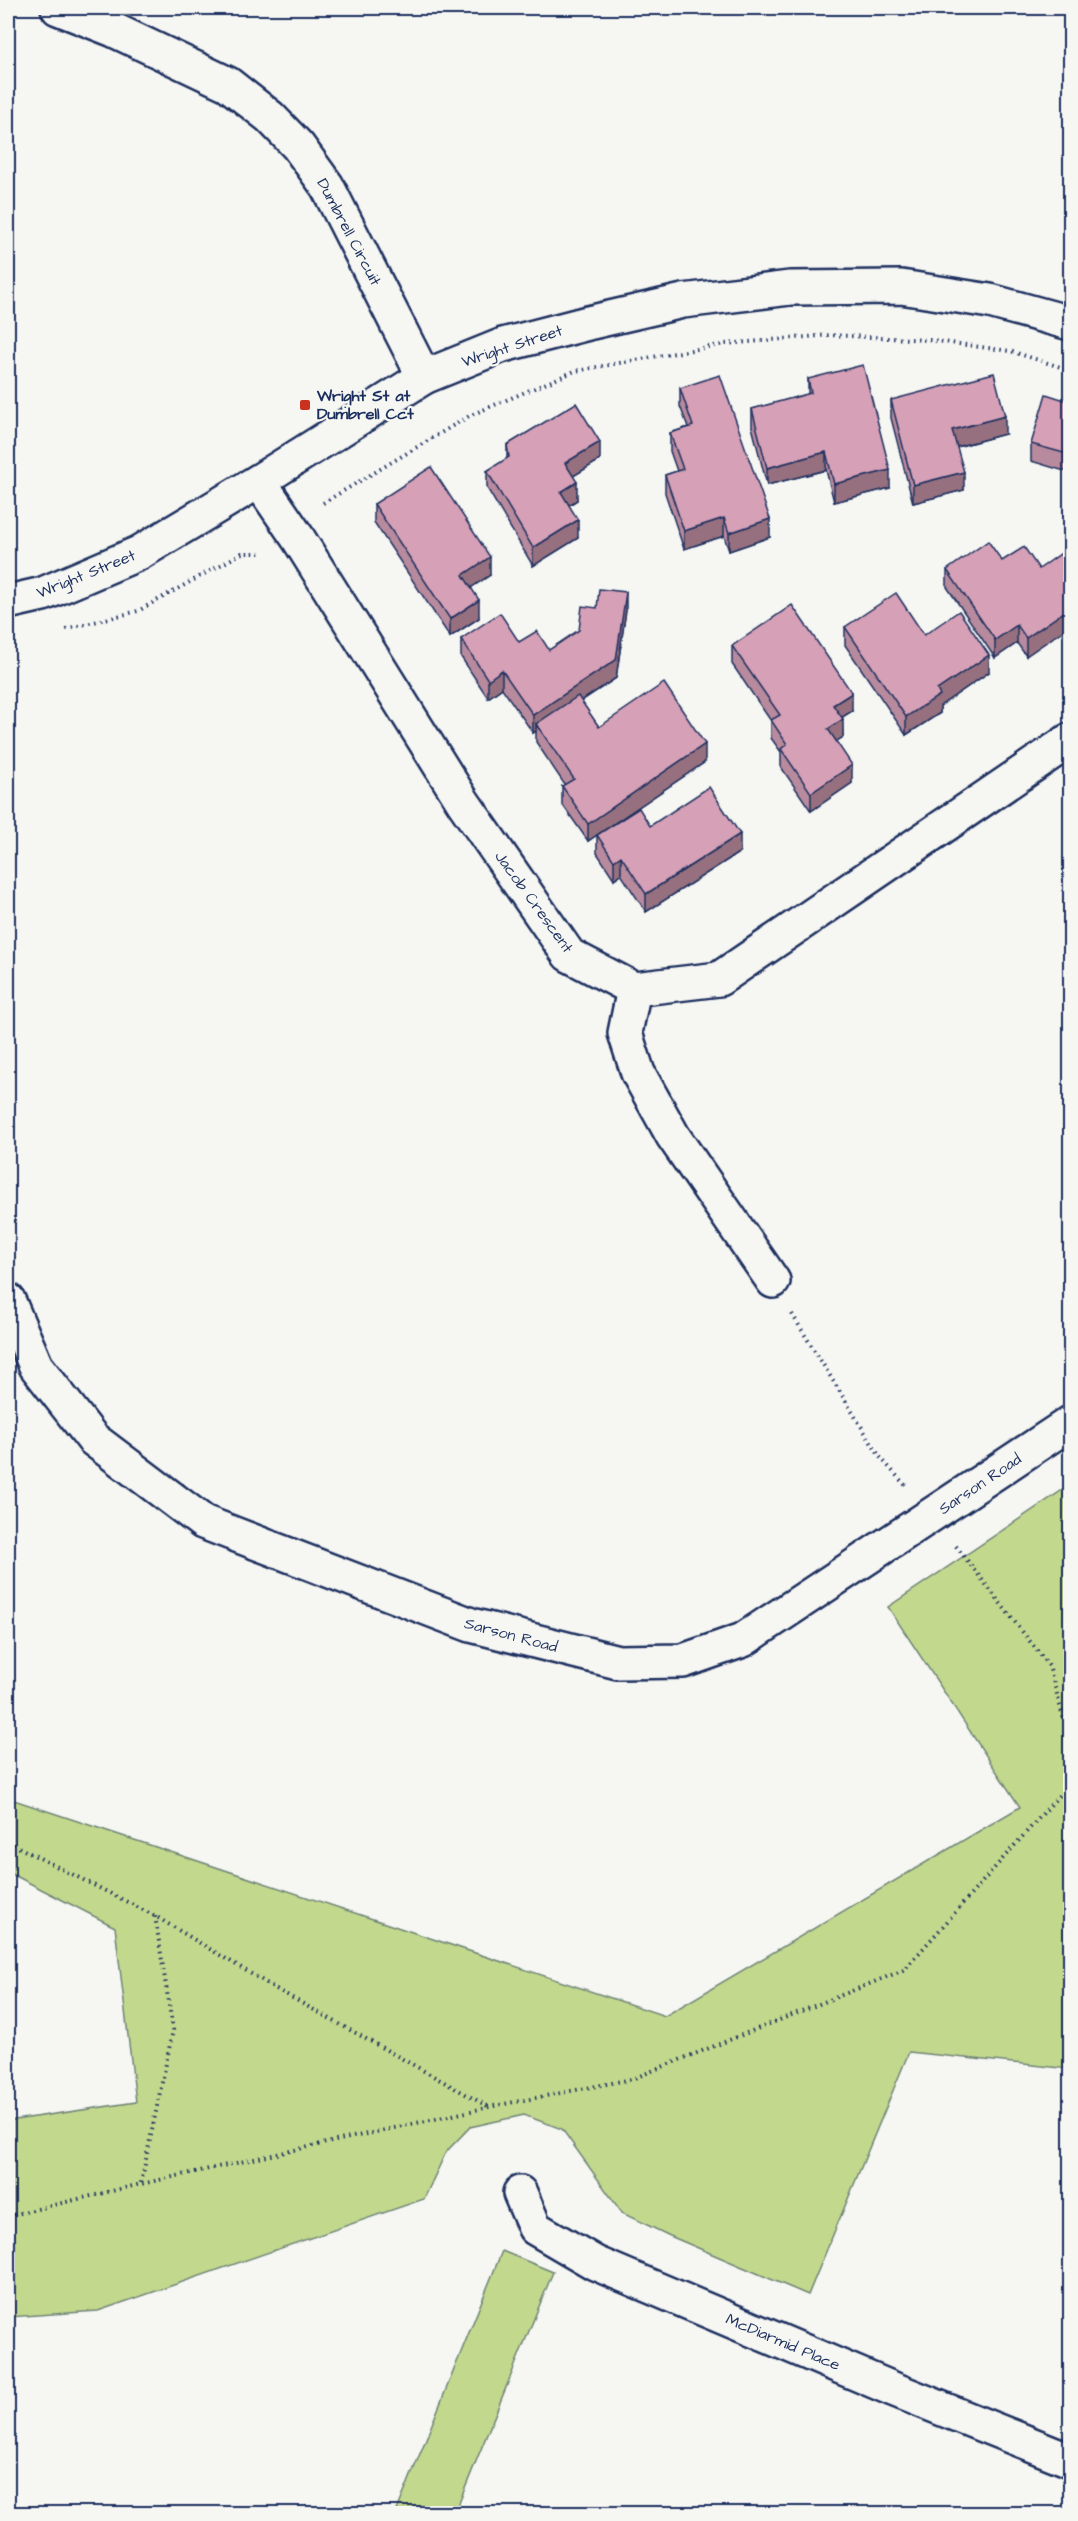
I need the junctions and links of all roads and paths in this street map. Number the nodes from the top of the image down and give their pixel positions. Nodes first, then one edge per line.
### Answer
1 (58, 8) edge
2 (1071, 323) edge
3 (1071, 370) edge
4 (424, 377) junction
5 (260, 481) junction
6 (298, 538) junction
7 (8, 602) edge
8 (62, 630) dead end
9 (1071, 740) edge
10 (634, 989) junction
11 (773, 1281) joint
12 (8, 1300) edge
13 (1071, 1423) edge
14 (932, 1516) junction
15 (1071, 1728) edge
16 (1071, 1783) edge
17 (8, 1842) edge
18 (155, 1916) junction
19 (489, 2107) junction
20 (141, 2184) junction
21 (520, 2193) dead end
22 (8, 2216) edge
23 (1071, 2460) edge

1 - 4 street, Dumbrell Circuit
2 - 4 street, Wright Street
3 - 6 path
4 - 5 street, Wright Street
5 - 6 street, Jacob Crescent
5 - 7 street, Wright Street
6 - 8 path
6 - 10 street, Jacob Crescent
9 - 10 street
10 - 11 street
11 - 14 path
12 - 14 street, Sarson Road
13 - 14 street, Sarson Road
14 - 15 path
16 - 19 path
17 - 18 path
18 - 19 path
18 - 20 path
19 - 20 path
20 - 22 path
21 - 23 street, McDiarmid Place

